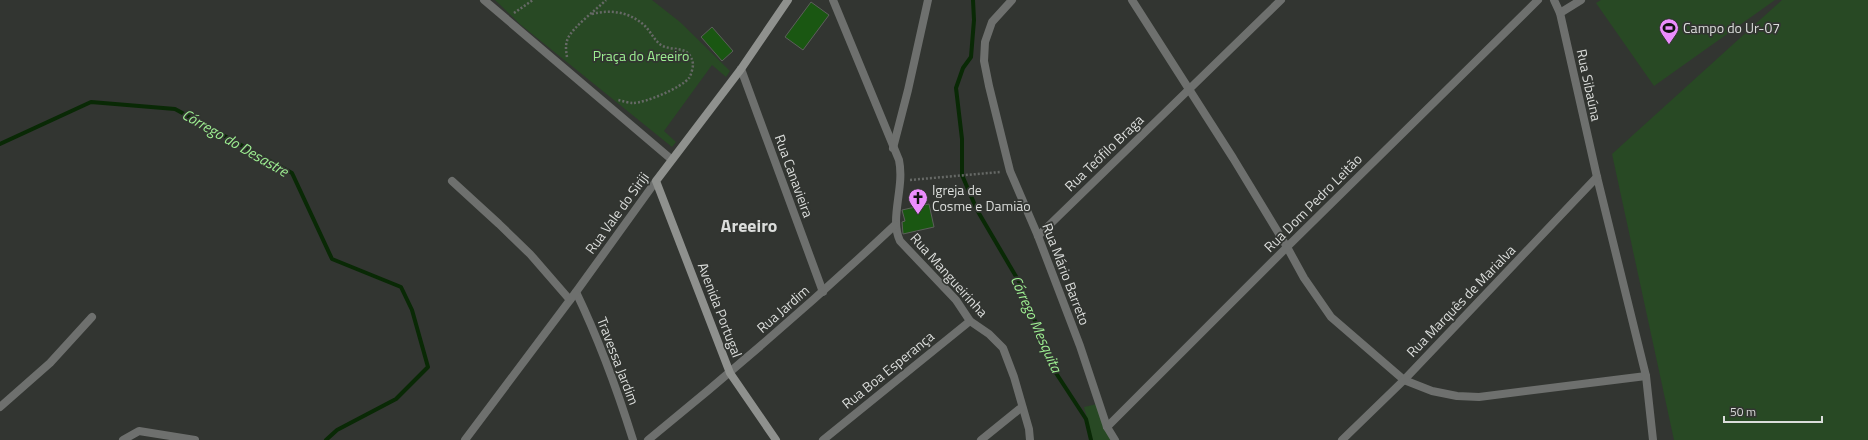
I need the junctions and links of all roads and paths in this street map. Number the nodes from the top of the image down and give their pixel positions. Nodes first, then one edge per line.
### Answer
1 (484, 0) edge
2 (532, 0) edge
3 (606, 0) edge
4 (788, 0) edge
5 (833, 0) edge
6 (928, 0) edge
7 (1012, 0) edge
8 (1132, 0) edge
9 (1281, 0) edge
10 (1538, 0) edge
11 (1554, 0) edge
12 (1581, 0) edge
13 (1560, 13) junction
14 (592, 14) junction
15 (510, 15) dead end
16 (568, 62) dead end
17 (740, 69) junction
18 (1189, 90) junction
19 (614, 99) dead end
20 (893, 148) junction
21 (671, 160) junction
22 (1010, 171) junction
23 (1597, 177) junction
24 (452, 181) dead end
25 (656, 181) junction
26 (901, 181) junction
27 (895, 225) junction
28 (1038, 236) junction
29 (1287, 247) junction
30 (576, 292) junction
31 (823, 292) junction
32 (570, 300) junction
33 (92, 317) dead end
34 (970, 321) junction
35 (730, 373) junction
36 (1646, 376) junction
37 (1404, 380) junction
38 (0, 407) edge
39 (1022, 407) junction
40 (1107, 427) junction
41 (123, 440) edge
42 (195, 440) edge
43 (465, 440) edge
44 (633, 440) edge
45 (648, 440) edge
46 (776, 440) edge
47 (823, 440) edge
48 (980, 440) edge
49 (1030, 440) edge
50 (1115, 440) edge
51 (1342, 440) edge
52 (1653, 440) edge

1 - 21 street
2 - 15 path
3 - 14 path
4 - 17 street, Rua Vale do Siriji
5 - 20 street, Rua Mangueirinha
6 - 20 street
7 - 22 street, Rua Mário Barreto
8 - 18 street
9 - 18 street, Rua Teófilo Braga
10 - 29 street, Rua Dom Pedro Leitão
11 - 13 street, Rua Sibaúna
12 - 13 street
13 - 23 street, Rua Sibaúna
14 - 16 path
14 - 19 path
17 - 21 street, Rua Vale do Siriji
17 - 31 street, Rua Canavieira
18 - 28 street, Rua Teófilo Braga
18 - 29 street
20 - 26 street, Rua Mangueirinha
21 - 25 street, Rua Vale do Siriji
22 - 26 path
22 - 28 street, Rua Mário Barreto
23 - 36 street, Rua Sibaúna
23 - 37 street, Rua Marquês de Marialva
24 - 32 street
25 - 30 street, Rua Vale do Siriji
25 - 35 street, Avenida Portugal
26 - 27 street, Rua Mangueirinha
27 - 31 street, Rua Jardim
27 - 34 street, Rua Mangueirinha
28 - 40 street, Rua Mário Barreto
29 - 37 street
29 - 40 street, Rua Dom Pedro Leitão
30 - 32 street, Rua Vale do Siriji
30 - 44 street, Travessa Jardim
31 - 35 street, Rua Jardim
32 - 43 street, Rua Vale do Siriji
33 - 38 street
34 - 39 street, Rua Mangueirinha
34 - 47 street, Rua Boa Esperança
35 - 45 street, Rua Jardim
35 - 46 street, Avenida Portugal
36 - 37 street
36 - 52 street, Rua Sibaúna
37 - 51 street, Rua Marquês de Marialva
39 - 48 street
39 - 49 street, Rua Mangueirinha
40 - 50 street, Rua Mário Barreto
41 - 42 street

